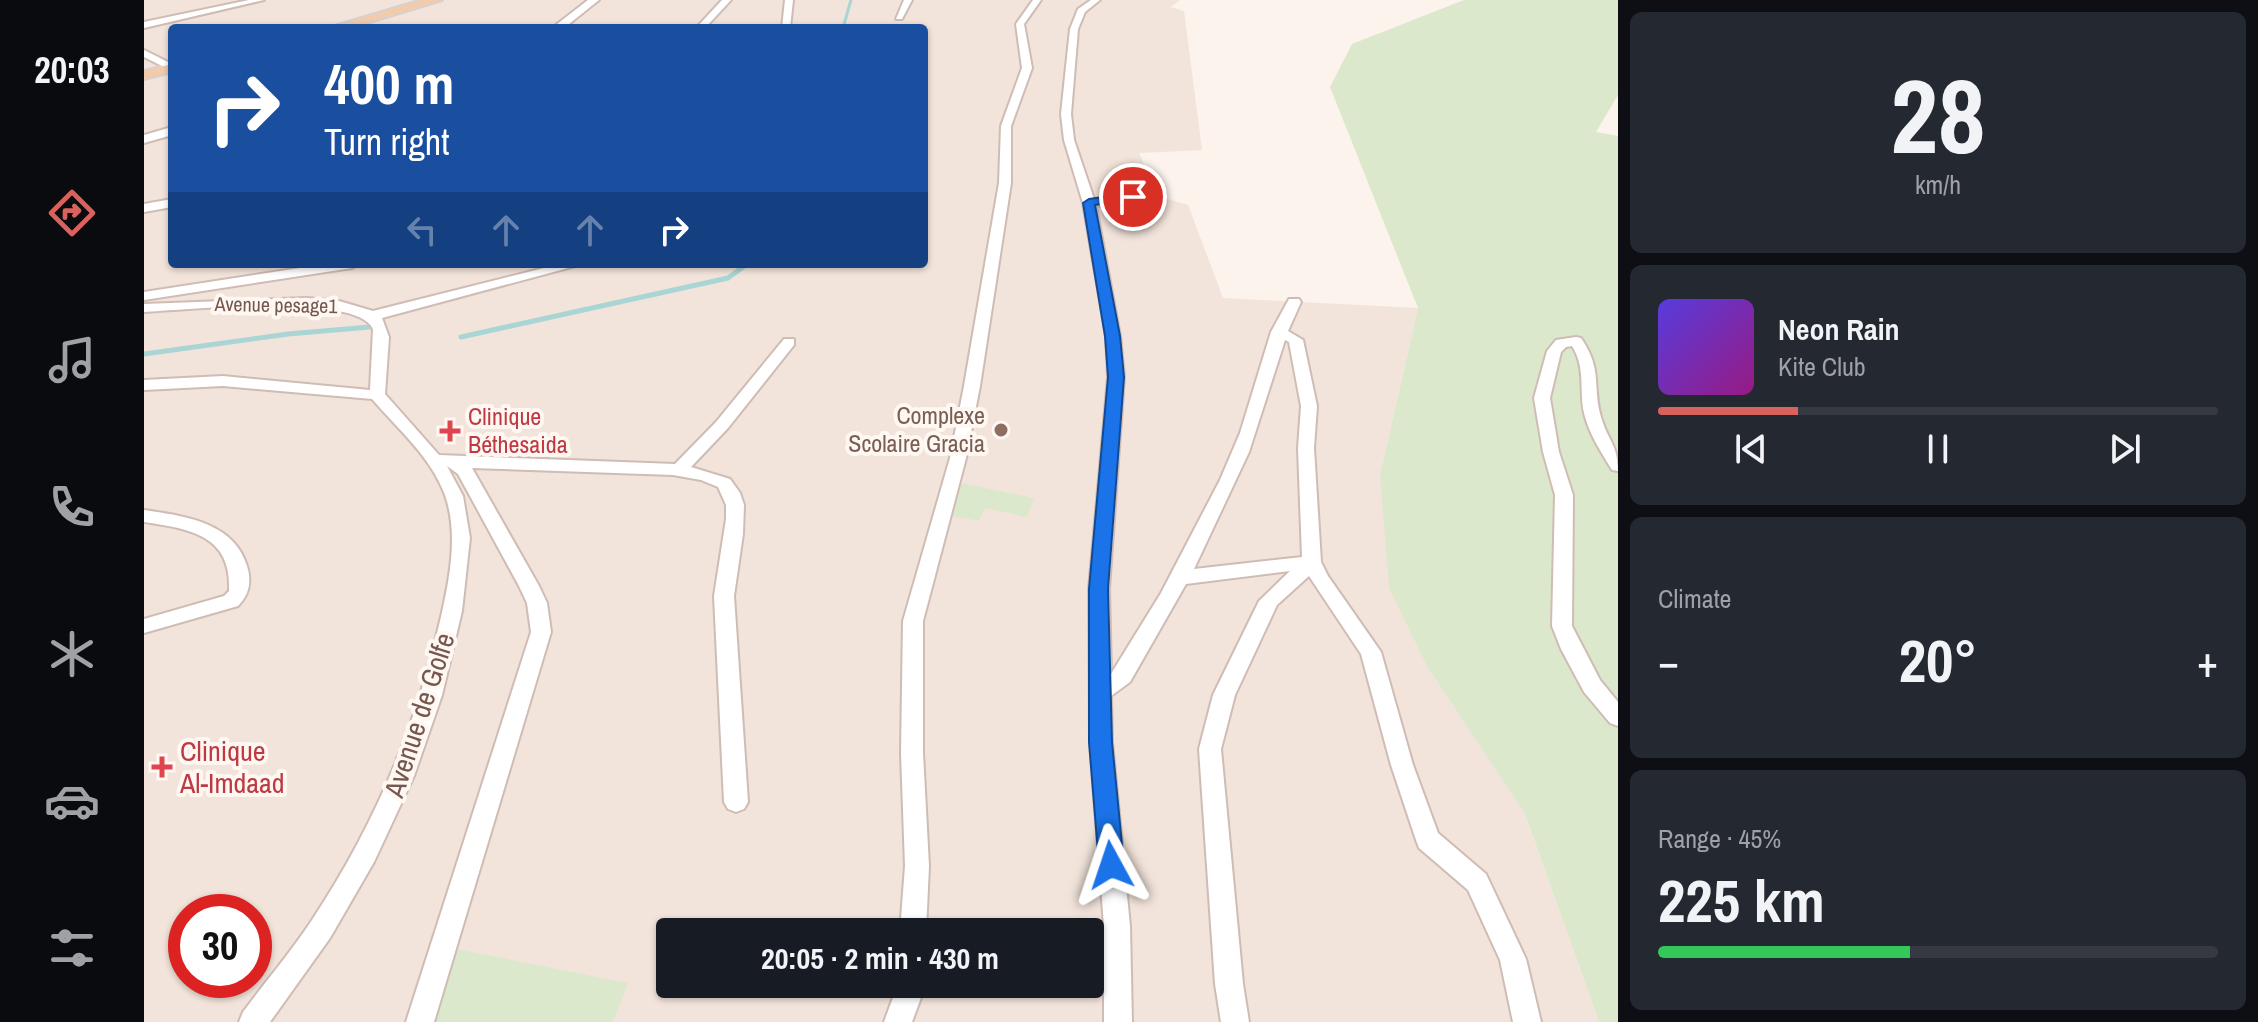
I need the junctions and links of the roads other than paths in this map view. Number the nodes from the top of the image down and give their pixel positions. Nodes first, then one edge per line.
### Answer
1 (260, 0) edge
2 (436, 0) edge
3 (594, 0) edge
4 (727, 0) edge
5 (789, 0) edge
6 (908, 0) edge
7 (1037, 0) edge
8 (1096, 0) edge
9 (899, 17) dead end
10 (568, 20) junction
11 (349, 24) edge
12 (556, 24) edge
13 (562, 24) edge
14 (704, 24) edge
15 (786, 24) edge
16 (144, 25) edge
17 (144, 53) edge
18 (168, 66) edge
19 (168, 69) edge
20 (144, 75) edge
21 (168, 132) edge
22 (144, 139) edge
23 (1153, 190) dead end
24 (1089, 203) junction
25 (168, 204) edge
26 (144, 208) edge
27 (326, 268) edge
28 (560, 268) edge
29 (144, 296) edge
30 (1294, 302) dead end
31 (144, 308) edge
32 (372, 316) junction
33 (1278, 332) junction
34 (789, 342) dead end
35 (144, 385) edge
36 (377, 395) junction
37 (435, 460) junction
38 (457, 464) junction
39 (1618, 466) edge
40 (678, 471) junction
41 (144, 516) edge
42 (1312, 562) junction
43 (1178, 578) junction
44 (144, 626) edge
45 (1100, 693) junction
46 (1618, 717) edge
47 (736, 802) dead end
48 (914, 918) edge
49 (907, 998) edge
50 (253, 1022) edge
51 (420, 1022) edge
52 (898, 1022) edge
53 (1118, 1022) edge
54 (1235, 1022) edge
55 (1527, 1022) edge

1 - 16 street
2 - 11 main road
3 - 10 street
4 - 14 street
5 - 15 street
6 - 9 street
7 - 48 street
8 - 24 street
10 - 12 street
10 - 13 street
17 - 18 street
19 - 20 main road
21 - 22 street
23 - 24 street
24 - 45 street
25 - 26 street
27 - 29 street
28 - 32 street
30 - 33 street
31 - 32 street, Avenue pesage1
32 - 36 street, Avenue pesage1
33 - 42 street
33 - 43 street
34 - 40 street
35 - 36 street
36 - 37 street, Avenue de Golfe
37 - 38 street
37 - 50 street, Avenue de Golfe
38 - 40 street
38 - 51 street
39 - 46 street
40 - 47 street
41 - 44 street
42 - 43 street
42 - 54 street
42 - 55 street
43 - 45 street
45 - 53 street
49 - 52 street

